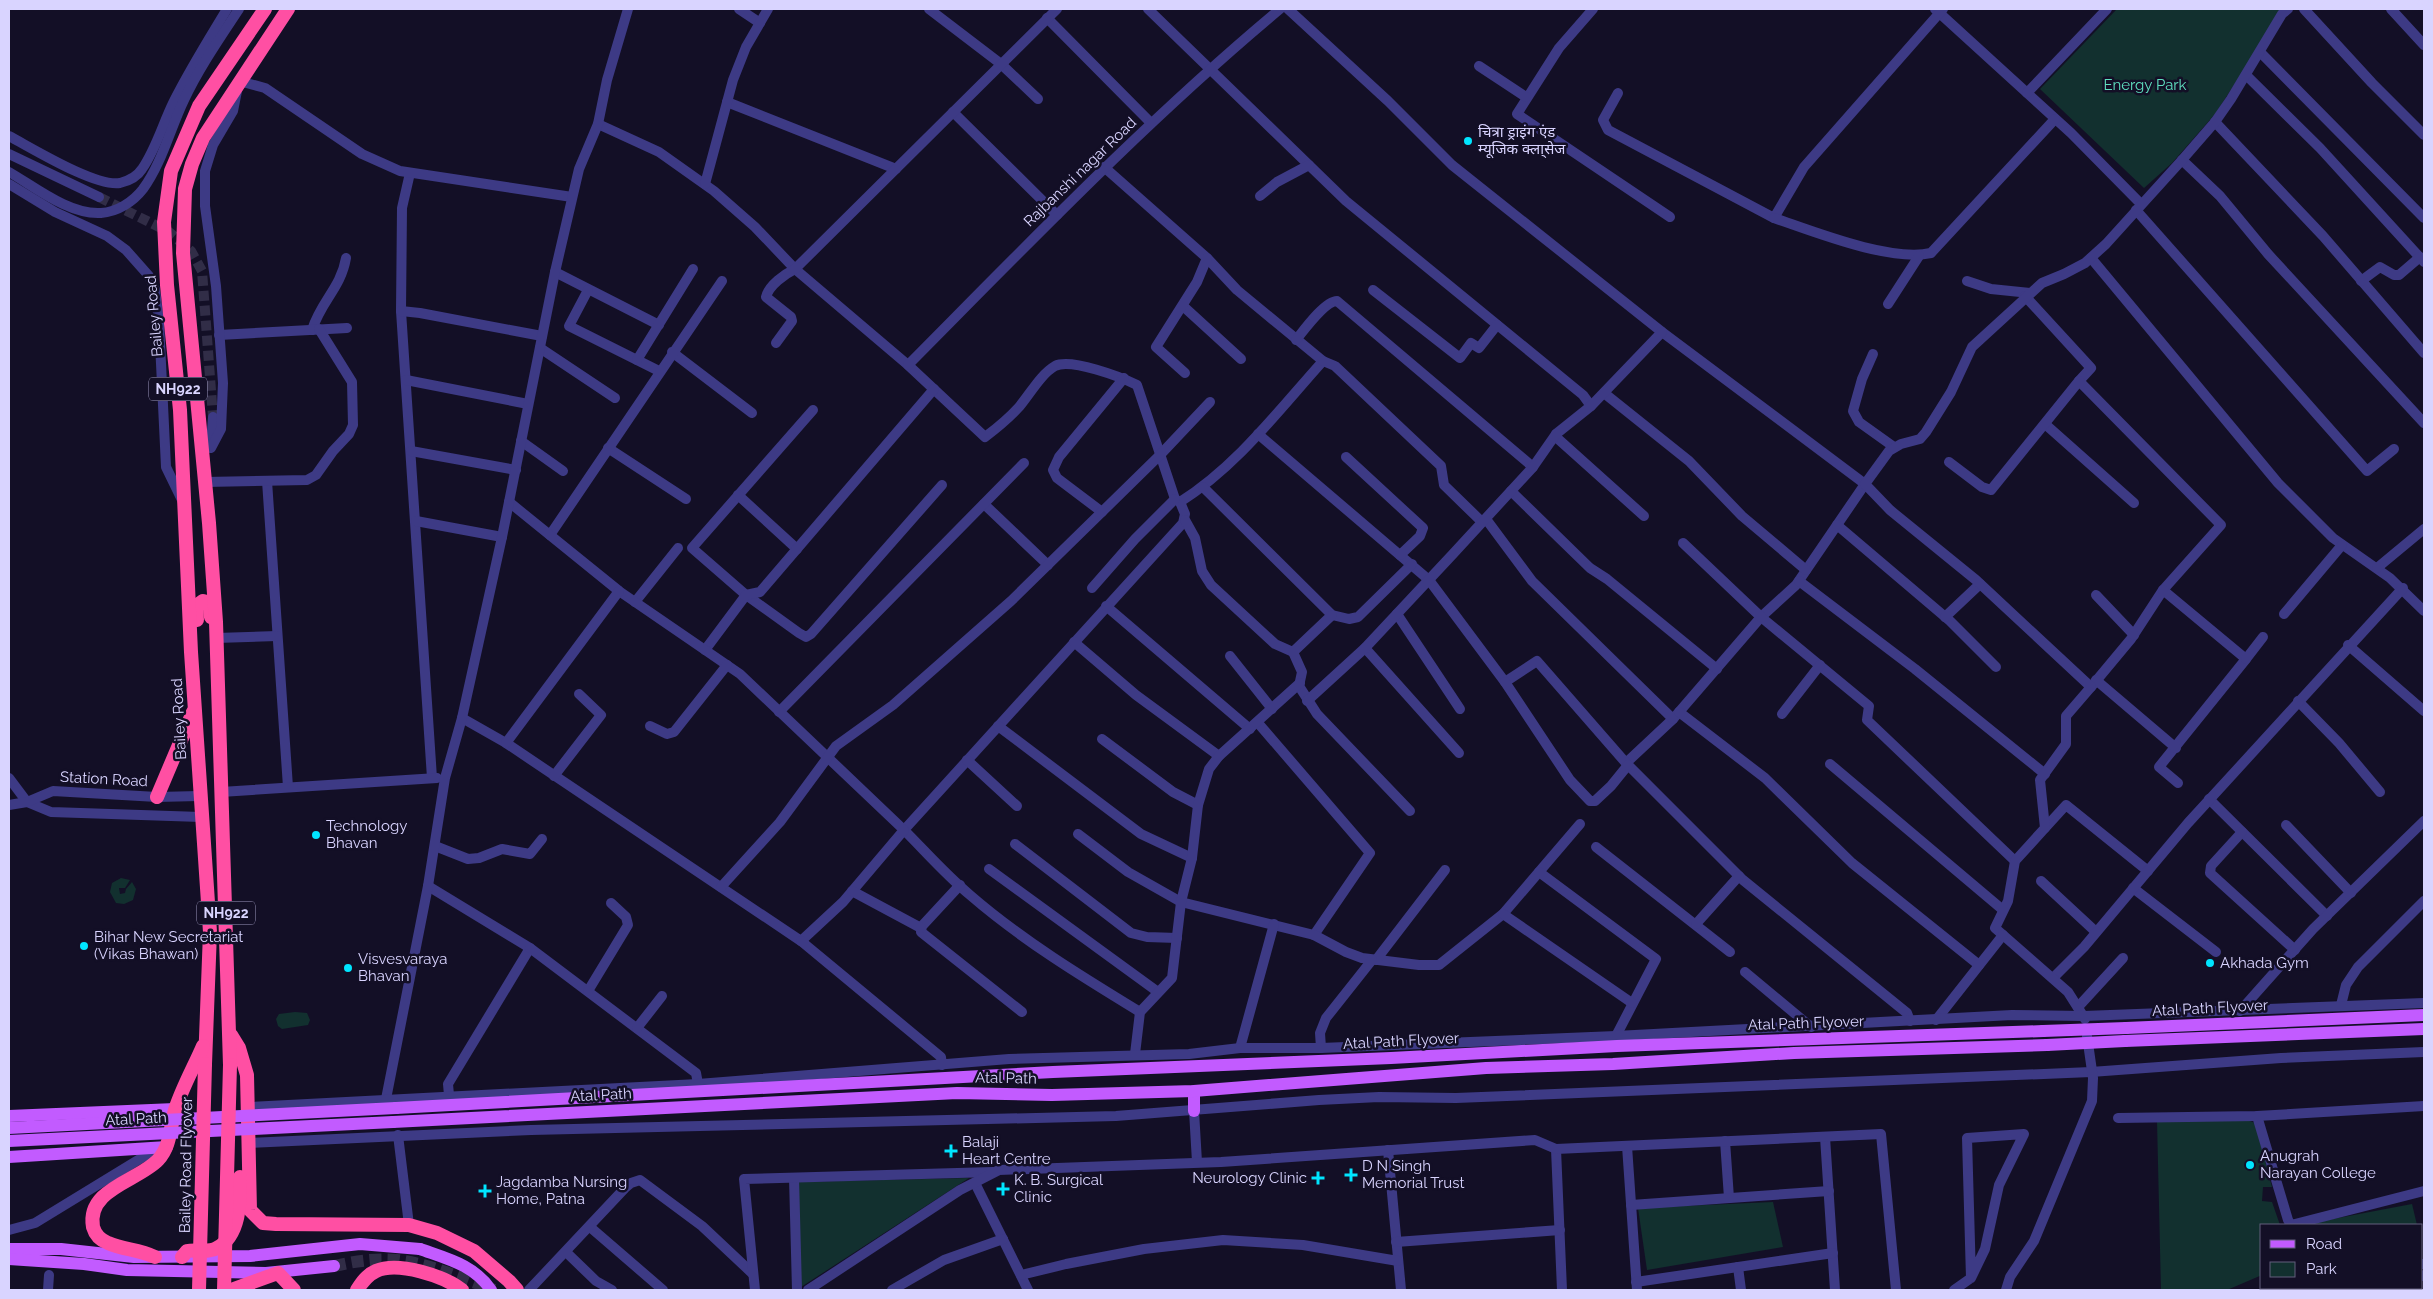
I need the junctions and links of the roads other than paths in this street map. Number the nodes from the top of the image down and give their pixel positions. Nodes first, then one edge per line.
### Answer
1 (228, 9) edge
2 (238, 9) edge
3 (265, 9) edge
4 (288, 9) edge
5 (628, 9) edge
6 (739, 9) edge
7 (768, 9) edge
8 (930, 9) edge
9 (1057, 9) edge
10 (1148, 9) edge
11 (1280, 9) edge
12 (1288, 9) edge
13 (1593, 9) edge
14 (2107, 9) edge
15 (2288, 9) edge
16 (2304, 9) edge
17 (2391, 9) edge
18 (1939, 10) edge
19 (1047, 18) junction
20 (760, 22) junction
21 (2424, 44) edge
22 (2260, 52) junction
23 (1001, 64) junction
24 (1479, 66) dead end
25 (1209, 68) junction
26 (2246, 75) junction
27 (239, 80) junction
28 (1618, 93) dead end
29 (2027, 93) junction
30 (1526, 96) junction
31 (1038, 99) dead end
32 (727, 102) junction
33 (953, 112) junction
34 (2055, 119) junction
35 (2215, 122) junction
36 (1151, 123) junction
37 (598, 124) junction
38 (2424, 135) edge
39 (9, 136) edge
40 (9, 154) edge
41 (2182, 160) junction
42 (1309, 165) junction
43 (1104, 168) junction
44 (896, 169) junction
45 (9, 172) edge
46 (410, 173) junction
47 (9, 184) edge
48 (705, 184) junction
49 (1260, 196) dead end
50 (99, 197) tunnel mouth
51 (572, 197) junction
52 (2138, 207) junction
53 (1057, 215) junction
54 (1670, 217) dead end
55 (1774, 218) junction
56 (2424, 218) edge
57 (1919, 256) junction
58 (346, 258) dead end
59 (1208, 258) junction
60 (2090, 258) junction
61 (2422, 260) edge
62 (694, 269) dead end
63 (795, 269) junction
64 (556, 272) junction
65 (722, 281) dead end
66 (1967, 281) dead end
67 (2362, 281) junction
68 (588, 290) junction
69 (1373, 290) dead end
70 (2028, 295) junction
71 (1888, 304) dead end
72 (1183, 306) junction
73 (401, 311) junction
74 (658, 325) junction
75 (1497, 325) junction
76 (347, 328) dead end
77 (316, 330) junction
78 (1662, 332) junction
79 (219, 335) junction
80 (542, 336) junction
81 (1296, 340) junction
82 (776, 343) dead end
83 (540, 348) junction
84 (672, 352) junction
85 (2424, 353) edge
86 (1873, 354) dead end
87 (1241, 359) dead end
88 (637, 360) junction
89 (1323, 361) junction
90 (908, 365) junction
91 (659, 372) junction
92 (1184, 373) dead end
93 (1124, 378) junction
94 (406, 380) junction
95 (2079, 381) junction
96 (934, 389) junction
97 (1604, 392) junction
98 (615, 398) dead end
99 (1588, 401) junction
100 (1210, 402) dead end
101 (528, 404) junction
102 (813, 410) dead end
103 (752, 413) dead end
104 (213, 417) tunnel mouth
105 (2424, 423) edge
106 (2045, 424) junction
107 (1258, 434) junction
108 (1556, 434) junction
109 (521, 441) junction
110 (1894, 447) junction
111 (608, 448) junction
112 (2394, 449) dead end
113 (411, 450) junction
114 (207, 453) junction
115 (1160, 455) junction
116 (1346, 457) dead end
117 (1949, 462) dead end
118 (1024, 463) dead end
119 (1529, 464) junction
120 (516, 470) junction
121 (563, 471) dead end
122 (266, 481) junction
123 (205, 482) junction
124 (1865, 484) junction
125 (942, 485) dead end
126 (1203, 487) junction
127 (1511, 491) junction
128 (738, 495) junction
129 (686, 499) dead end
130 (1178, 500) junction
131 (509, 502) junction
132 (183, 503) junction
133 (2134, 503) dead end
134 (984, 504) junction
135 (1102, 512) junction
136 (1644, 516) dead end
137 (1480, 518) junction
138 (1185, 520) junction
139 (416, 522) junction
140 (1836, 525) junction
141 (2424, 529) edge
142 (550, 536) junction
143 (502, 537) junction
144 (1683, 544) dead end
145 (2342, 545) junction
146 (678, 548) dead end
147 (797, 549) junction
148 (1400, 555) junction
149 (1048, 565) junction
150 (1414, 566) junction
151 (2377, 568) junction
152 (1806, 570) junction
153 (1427, 578) junction
154 (1799, 581) junction
155 (1980, 584) junction
156 (1092, 588) dead end
157 (2403, 588) junction
158 (2163, 590) junction
159 (619, 591) junction
160 (746, 595) junction
161 (2096, 596) dead end
162 (635, 602) junction
163 (1106, 606) junction
164 (2424, 611) edge
165 (1332, 614) junction
166 (1397, 614) junction
167 (2284, 614) dead end
168 (1761, 617) junction
169 (1945, 617) junction
170 (216, 622) junction
171 (2134, 635) junction
172 (277, 636) junction
173 (2263, 637) dead end
174 (216, 638) junction
175 (1074, 642) junction
176 (2348, 645) junction
177 (1365, 648) junction
178 (705, 650) junction
179 (191, 652) junction
180 (1293, 652) junction
181 (1230, 656) dead end
182 (2246, 659) junction
183 (726, 664) junction
184 (1820, 665) junction
185 (1996, 667) dead end
186 (1717, 669) junction
187 (1505, 682) junction
188 (2094, 684) junction
189 (1302, 691) junction
190 (579, 694) dead end
191 (2298, 701) junction
192 (194, 708) junction
193 (1460, 709) dead end
194 (1272, 710) junction
195 (2424, 711) edge
196 (779, 712) junction
197 (1782, 714) dead end
198 (1676, 715) junction
199 (462, 718) junction
200 (650, 726) dead end
201 (998, 726) junction
202 (1259, 728) junction
203 (1102, 739) dead end
204 (506, 743) junction
205 (2176, 748) junction
206 (1459, 753) dead end
207 (1219, 756) junction
208 (828, 758) junction
209 (967, 760) junction
210 (1830, 764) dead end
211 (1629, 766) junction
212 (2045, 774) junction
213 (554, 776) junction
214 (9, 778) edge
215 (432, 778) junction
216 (445, 778) junction
217 (2178, 783) dead end
218 (288, 787) junction
219 (222, 792) junction
220 (2380, 792) dead end
221 (199, 796) junction
222 (157, 797) junction
223 (2209, 799) junction
224 (27, 802) junction
225 (9, 805) edge
226 (1198, 805) junction
227 (1018, 806) dead end
228 (1410, 811) dead end
229 (201, 817) junction
230 (2424, 821) edge
231 (1580, 824) dead end
232 (2286, 825) dead end
233 (2045, 828) junction
234 (904, 830) junction
235 (2242, 832) junction
236 (1078, 834) dead end
237 (542, 839) dead end
238 (1015, 844) dead end
239 (435, 846) junction
240 (1596, 847) dead end
241 (1192, 858) junction
242 (2015, 861) junction
243 (989, 869) dead end
244 (1445, 870) dead end
245 (1539, 872) junction
246 (2148, 872) junction
247 (1739, 876) junction
248 (2041, 881) dead end
249 (960, 885) junction
250 (428, 886) junction
251 (721, 887) junction
252 (2133, 888) junction
253 (852, 891) junction
254 (2351, 893) junction
255 (1181, 902) junction
256 (2424, 902) edge
257 (611, 903) dead end
258 (2003, 910) junction
259 (1503, 914) junction
260 (2327, 916) junction
261 (1274, 924) junction
262 (1696, 924) junction
263 (921, 928) junction
264 (2096, 932) junction
265 (1314, 935) junction
266 (2003, 935) junction
267 (1177, 938) junction
268 (801, 941) junction
269 (530, 948) junction
270 (2295, 950) junction
271 (1730, 952) dead end
272 (2216, 952) dead end
273 (2123, 958) dead end
274 (1374, 960) junction
275 (1980, 965) junction
276 (1745, 972) dead end
277 (2053, 978) junction
278 (588, 991) junction
279 (1158, 992) junction
280 (662, 996) dead end
281 (1632, 1002) junction
282 (2424, 1003) edge
283 (2341, 1005) junction
284 (2240, 1010) junction
285 (2081, 1011) junction
286 (1022, 1012) dead end
287 (1140, 1012) junction
288 (2424, 1015) edge
289 (1936, 1020) junction
290 (1910, 1021) junction
291 (1811, 1027) junction
292 (637, 1028) junction
293 (2424, 1029) edge
294 (2125, 1035) junction
295 (1616, 1036) junction
296 (230, 1040) junction
297 (206, 1041) junction
298 (1240, 1048) junction
299 (1321, 1048) junction
300 (2424, 1052) edge
301 (1135, 1054) junction
302 (1188, 1060) junction
303 (942, 1066) junction
304 (2091, 1072) junction
305 (698, 1084) junction
306 (1194, 1091) junction
307 (449, 1095) junction
308 (386, 1099) junction
309 (280, 1105) junction
310 (2424, 1106) edge
311 (249, 1107) junction
312 (175, 1109) junction
313 (1194, 1111) junction
314 (9, 1116) edge
315 (2257, 1116) junction
316 (2118, 1118) dead end
317 (9, 1128) edge
318 (398, 1135) junction
319 (1825, 1137) junction
320 (284, 1140) junction
321 (9, 1141) edge
322 (1725, 1141) junction
323 (249, 1143) junction
324 (1627, 1146) junction
325 (1556, 1149) junction
326 (1388, 1150) junction
327 (162, 1154) junction
328 (9, 1157) edge
329 (1197, 1162) junction
330 (996, 1172) junction
331 (794, 1178) junction
332 (975, 1182) junction
333 (1828, 1191) junction
334 (2424, 1191) edge
335 (1729, 1198) junction
336 (1631, 1205) junction
337 (2290, 1224) edge
338 (2295, 1224) edge
339 (409, 1225) junction
340 (590, 1227) junction
341 (9, 1230) edge
342 (1560, 1230) junction
343 (1003, 1238) junction
344 (1396, 1242) junction
345 (9, 1248) edge
346 (566, 1252) junction
347 (1833, 1253) junction
348 (155, 1257) junction
349 (182, 1257) junction
350 (9, 1259) edge
351 (1398, 1261) junction
352 (334, 1266) tunnel mouth
353 (1738, 1267) junction
354 (278, 1272) junction
355 (753, 1274) junction
356 (1021, 1275) junction
357 (49, 1276) dead end
358 (1971, 1278) junction
359 (1637, 1286) edge
360 (48, 1290) edge
361 (199, 1290) edge
362 (224, 1290) edge
363 (231, 1290) edge
364 (294, 1290) edge
365 (357, 1290) edge
366 (462, 1290) edge
367 (491, 1290) edge
368 (517, 1290) edge
369 (529, 1290) edge
370 (612, 1290) edge
371 (663, 1290) edge
372 (755, 1290) edge
373 (797, 1290) edge
374 (808, 1290) edge
375 (892, 1290) edge
376 (1028, 1290) edge
377 (1401, 1290) edge
378 (1562, 1290) edge
379 (1742, 1290) edge
380 (1835, 1290) edge
381 (1896, 1290) edge
382 (1954, 1290) edge
383 (2006, 1290) edge

1 - 39 street
2 - 45 street, bridge
3 - 132 highway, Bailey Road / NH922
4 - 27 highway, NH922
5 - 37 street
6 - 20 street
7 - 20 street
8 - 23 street
9 - 19 street
10 - 25 street
11 - 25 street, Rajbanshi nagar Road
12 - 78 street
13 - 30 street
14 - 29 street
15 - 22 street
16 - 38 street
17 - 21 street
18 - 29 street
18 - 55 street
19 - 23 street
19 - 36 street
20 - 32 street
22 - 26 street
22 - 56 street
23 - 31 street
23 - 33 street
24 - 30 street
25 - 36 street, Rajbanshi nagar Road
25 - 42 street
26 - 35 street
26 - 61 street
27 - 46 street
27 - 79 street
27 - 114 highway, NH922
28 - 55 street
29 - 34 street
30 - 54 street
32 - 44 street
32 - 48 street
33 - 44 street
33 - 53 street
34 - 52 street
34 - 57 street
35 - 41 street
35 - 67 street
36 - 43 street, Rajbanshi nagar Road
37 - 48 street
37 - 51 street
40 - 50 street
41 - 52 street
41 - 105 street
42 - 49 street
42 - 75 street
43 - 53 street, Rajbanshi nagar Road
43 - 59 street
44 - 63 street
46 - 51 street
46 - 73 street
47 - 132 street
48 - 63 street
51 - 64 street
52 - 60 street
52 - 112 street
53 - 90 street, Rajbanshi nagar Road
55 - 57 street
57 - 71 street
58 - 77 street
59 - 72 street
59 - 81 street
60 - 70 street
60 - 145 street
61 - 67 street
62 - 74 street
63 - 82 street
63 - 90 street
64 - 68 street
64 - 80 street
65 - 84 street
66 - 70 street
67 - 85 street
68 - 74 street
68 - 88 street
69 - 75 street
70 - 95 street
70 - 110 street
72 - 87 street
72 - 92 street
73 - 80 street
73 - 94 street
74 - 88 street
75 - 99 street
76 - 77 street
77 - 79 street
77 - 122 street
78 - 97 street
78 - 124 street
79 - 114 street
80 - 83 street
81 - 89 street
81 - 119 street
83 - 98 street
83 - 101 street
84 - 91 street
84 - 103 street
86 - 110 street
88 - 91 street
89 - 107 street
89 - 137 street
90 - 96 street
91 - 111 street
93 - 96 street
93 - 115 street
93 - 135 street
94 - 101 street
94 - 113 street
95 - 106 street
95 - 158 street
96 - 147 street
97 - 99 street
97 - 152 street
99 - 108 street
100 - 115 street
101 - 109 street
102 - 128 street
104 - 114 street
106 - 117 street
106 - 133 street
107 - 126 street
107 - 148 street
108 - 119 street
108 - 136 street
109 - 120 street
109 - 121 street
110 - 124 street
111 - 129 street
111 - 142 street
113 - 120 street
113 - 139 street
114 - 123 highway, NH922
115 - 130 street
115 - 135 street
116 - 148 street
118 - 134 street
119 - 127 street
120 - 131 street
122 - 123 street
122 - 172 street
123 - 170 highway, NH922
124 - 140 street
124 - 155 street
125 - 160 street
126 - 130 street
126 - 165 street
127 - 137 street
127 - 186 street
128 - 147 street
128 - 160 street
130 - 138 street
130 - 156 street
131 - 142 street
131 - 143 street
132 - 179 highway, Bailey Road / NH922
134 - 149 street
134 - 196 street
135 - 149 street
137 - 153 street
137 - 198 street
138 - 163 street
138 - 180 street
139 - 143 street
139 - 215 street
140 - 152 street
140 - 169 street
141 - 151 street
142 - 159 street
143 - 199 street
144 - 168 street
145 - 151 street
145 - 167 street
146 - 162 street
147 - 160 street
148 - 150 street
149 - 208 street
150 - 153 street
150 - 165 street
151 - 157 street
152 - 154 street
153 - 166 street
153 - 187 street
154 - 168 street
154 - 212 street
155 - 169 street
155 - 188 street
157 - 164 street
157 - 176 street
158 - 171 street
158 - 182 street
159 - 162 street
159 - 204 street
160 - 178 street
161 - 171 street
162 - 178 street
163 - 175 street
163 - 202 street
165 - 180 street
166 - 177 street
166 - 193 street
168 - 184 street
168 - 186 street
169 - 185 street
170 - 174 highway, NH922
170 - 179 highway
171 - 188 street
172 - 174 street
172 - 218 street
173 - 182 street
174 - 219 highway, NH922
175 - 201 street
175 - 207 street
176 - 191 street
176 - 195 street
177 - 189 street
177 - 206 street
178 - 183 street
179 - 192 highway, Bailey Road / NH922
180 - 189 street
181 - 194 street
182 - 205 street
183 - 196 street
183 - 200 street
184 - 197 street
184 - 242 street
186 - 198 street
187 - 211 street
187 - 211 street
188 - 205 street
188 - 212 street
189 - 194 street
189 - 228 street
190 - 213 street
191 - 220 street
191 - 223 street
192 - 221 highway, Bailey Road / NH922
192 - 222 highway
194 - 202 street
196 - 208 street
198 - 211 street
198 - 275 street
199 - 204 street
199 - 216 street
201 - 209 street
201 - 241 street
202 - 207 street
202 - 265 street
203 - 226 street
204 - 213 street
205 - 217 street
207 - 226 street
208 - 234 street
208 - 251 street
209 - 227 street
209 - 234 street
210 - 258 street
211 - 247 street
212 - 233 street
213 - 251 street
214 - 224 street
215 - 216 street
215 - 218 street
216 - 239 street
218 - 219 street
219 - 296 highway, NH922
221 - 222 street, Station Road
221 - 229 highway, NH922
222 - 224 street, Station Road
223 - 235 street
223 - 246 street
224 - 225 street, Station Road
224 - 229 street
226 - 241 street
229 - 297 highway, NH922
230 - 254 street
231 - 245 street
232 - 254 street
233 - 242 street
233 - 246 street
234 - 249 street
234 - 253 street
235 - 260 street
235 - 270 street
236 - 255 street
237 - 239 street
238 - 267 street
239 - 250 street
240 - 262 street
241 - 255 street
242 - 258 street
243 - 279 street
244 - 274 street
245 - 259 street
245 - 281 street
246 - 252 street
247 - 262 street
247 - 290 street
248 - 264 street
249 - 263 street
249 - 287 street
250 - 269 street
250 - 308 street
251 - 268 street
252 - 264 street
252 - 272 street
253 - 263 street
253 - 268 street
254 - 260 street
255 - 261 street
255 - 267 street
256 - 283 street
257 - 278 street
258 - 266 street
259 - 274 street
259 - 281 street
260 - 270 street
261 - 265 street
261 - 298 street
262 - 271 street
263 - 286 street
264 - 277 street
265 - 274 street
266 - 275 street
266 - 277 street
267 - 279 street
268 - 303 street
269 - 278 street
269 - 307 street
270 - 284 street
273 - 285 street
274 - 299 street
275 - 289 street
276 - 291 street
277 - 285 street
278 - 292 street
279 - 287 street
280 - 292 street
281 - 295 street
282 - 283 street
283 - 284 street
284 - 285 street
285 - 289 street
285 - 304 street
287 - 301 street
288 - 294 main road, Atal Path Flyover
289 - 290 street
290 - 291 street
291 - 295 street
292 - 305 street
293 - 294 main road, Atal Path Flyover
294 - 302 main road, Atal Path Flyover, bridge
294 - 306 main road, Atal Path Flyover, bridge
295 - 299 street
296 - 311 highway
296 - 349 highway
296 - 362 highway, NH922, bridge
297 - 312 highway
297 - 361 highway, Bailey Road Flyover / NH922, bridge
298 - 299 street
298 - 302 street
300 - 304 street
301 - 302 street
301 - 303 street
302 - 317 main road, Atal Path, bridge
303 - 305 street
304 - 313 street
304 - 383 street
305 - 307 street
306 - 313 main road
306 - 321 main road, Atal Path, bridge
307 - 308 street
308 - 309 street
309 - 311 street
309 - 320 street
310 - 315 street
311 - 323 highway
312 - 314 main road
312 - 327 highway
313 - 318 street
313 - 329 street
315 - 316 street
315 - 337 street
318 - 320 street
318 - 339 street
319 - 322 street
319 - 333 street
319 - 381 street
320 - 323 street
322 - 324 street
322 - 335 street
323 - 339 highway
324 - 325 street
324 - 336 street
325 - 326 street
325 - 342 street
326 - 329 street
326 - 344 street
327 - 328 main road
327 - 341 street
327 - 348 highway
329 - 330 street
330 - 331 street
330 - 332 street
331 - 355 street
331 - 373 street
332 - 343 street
332 - 374 street
333 - 335 street
333 - 347 street
334 - 338 street
335 - 336 street
336 - 359 street
339 - 368 highway
340 - 346 street
340 - 355 street
340 - 371 street
342 - 344 street
342 - 378 street
343 - 356 street
343 - 375 street
344 - 351 street
345 - 348 main road
346 - 369 street
346 - 370 street
347 - 353 street
347 - 380 street
348 - 349 main road
349 - 367 main road, bridge
350 - 354 main road
351 - 356 street
351 - 377 street
352 - 354 main road
353 - 359 street
353 - 379 street
354 - 363 highway
354 - 364 highway
355 - 372 street
356 - 376 street
357 - 360 street
358 - 358 street
358 - 382 street
365 - 366 highway

